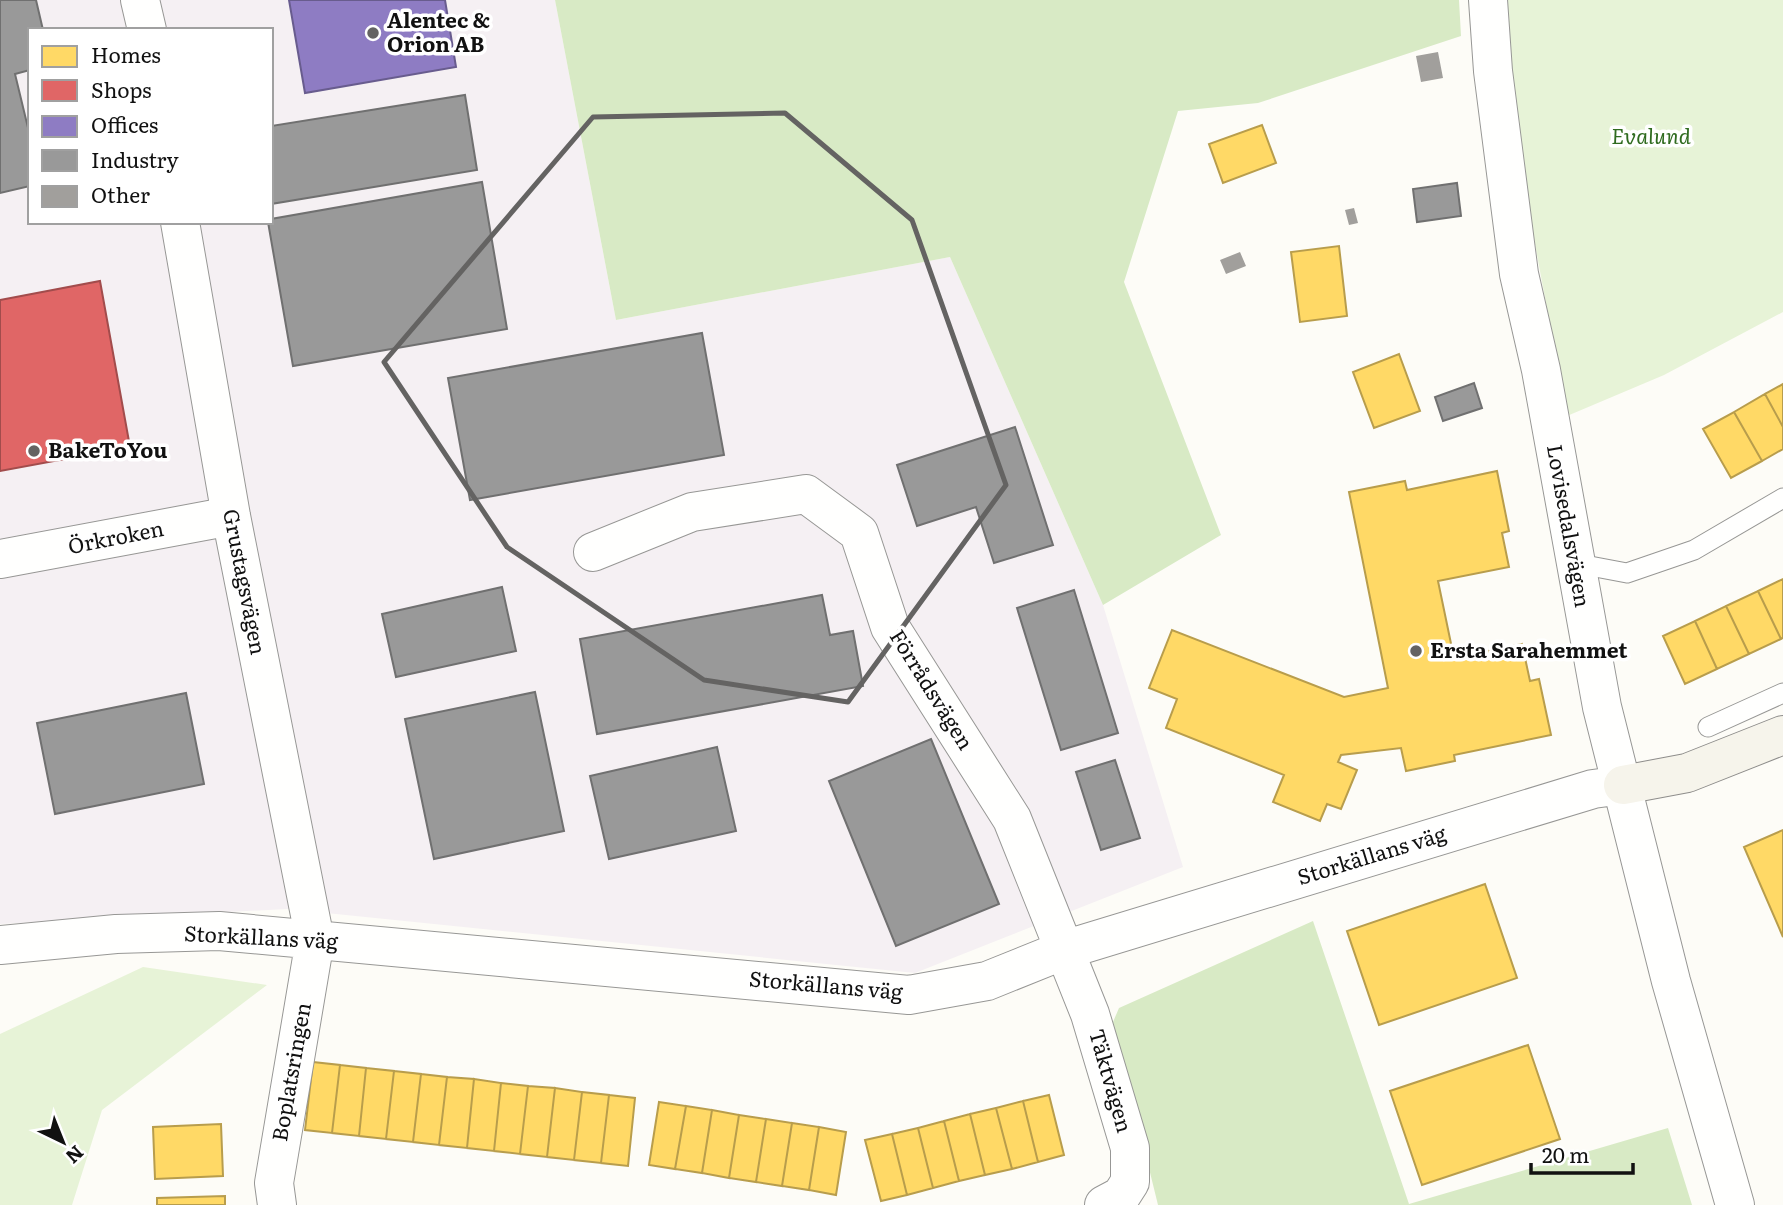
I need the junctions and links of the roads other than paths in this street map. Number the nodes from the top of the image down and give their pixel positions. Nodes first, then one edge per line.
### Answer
1 (140, 0) edge
2 (1488, 0) edge
3 (147, 28) edge
4 (180, 224) edge
5 (1783, 498) edge
6 (231, 516) junction
7 (593, 552) dead end
8 (0, 559) edge
9 (1574, 563) junction
10 (1783, 693) edge
11 (1708, 727) dead end
12 (1783, 735) edge
13 (1623, 785) junction
14 (315, 940) junction
15 (0, 945) edge
16 (1064, 950) junction
17 (277, 1205) edge
18 (1104, 1205) edge
19 (1735, 1205) edge

1 - 3 street
2 - 9 street, Lovisedalsvägen
4 - 6 street, Grustagsvägen
5 - 9 lane
6 - 8 street, Örkroken
6 - 14 street, Grustagsvägen
7 - 16 street, Förrådsvägen
9 - 13 street, Lovisedalsvägen
10 - 11 lane
12 - 13 street
13 - 16 street, Storkällans väg
13 - 19 street, Lovisedalsvägen
14 - 15 street, Storkällans väg
14 - 16 street, Storkällans väg
14 - 17 street, Boplatsringen
16 - 18 street, Täktvägen

